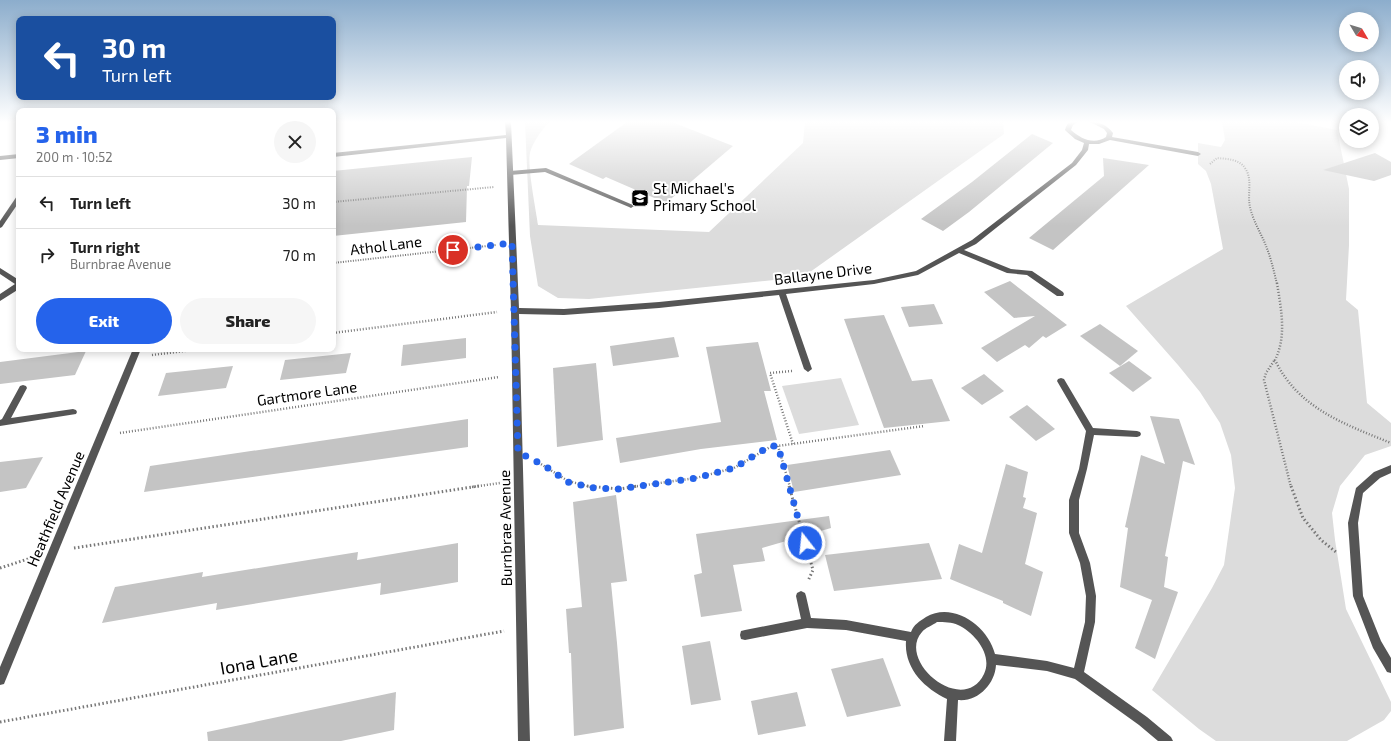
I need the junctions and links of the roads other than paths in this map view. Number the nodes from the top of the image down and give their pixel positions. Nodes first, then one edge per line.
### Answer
1 (13, 157) edge
2 (509, 157) edge
3 (1080, 157) edge
4 (0, 158) edge
5 (510, 173) junction
6 (16, 202) edge
7 (631, 206) dead end
8 (0, 226) edge
9 (959, 251) junction
10 (0, 270) edge
11 (16, 282) edge
12 (16, 286) edge
13 (782, 292) junction
14 (1060, 294) dead end
15 (0, 298) edge
16 (515, 310) junction
17 (135, 353) edge
18 (808, 369) road end
19 (1060, 381) dead end
20 (23, 388) dead end
21 (73, 412) dead end
22 (2, 422) edge
23 (1090, 431) junction
24 (1137, 434) dead end
25 (1391, 469) edge
26 (800, 596) road end
27 (807, 623) junction
28 (745, 635) dead end
29 (912, 637) junction
30 (992, 660) junction
31 (1391, 668) edge
32 (1078, 674) junction
33 (0, 680) edge
34 (953, 695) junction
35 (524, 741) edge
36 (950, 741) edge
37 (1167, 741) edge

1 - 4 street
2 - 5 street, Burnbrae Avenue
3 - 9 street, Ballayne Drive
5 - 7 street
5 - 16 street, Burnbrae Avenue
6 - 8 street
9 - 13 street, Ballayne Drive
9 - 14 street
10 - 11 street
12 - 15 street
13 - 16 street, Ballayne Drive
13 - 18 street
16 - 35 street, Burnbrae Avenue
17 - 33 street, Heathfield Avenue
19 - 23 street
20 - 22 street
21 - 22 street
23 - 24 street
23 - 32 street
25 - 31 street
26 - 27 street
27 - 28 street
27 - 29 street
29 - 30 street
29 - 34 street
30 - 32 street
30 - 34 street
32 - 37 street
34 - 36 street

